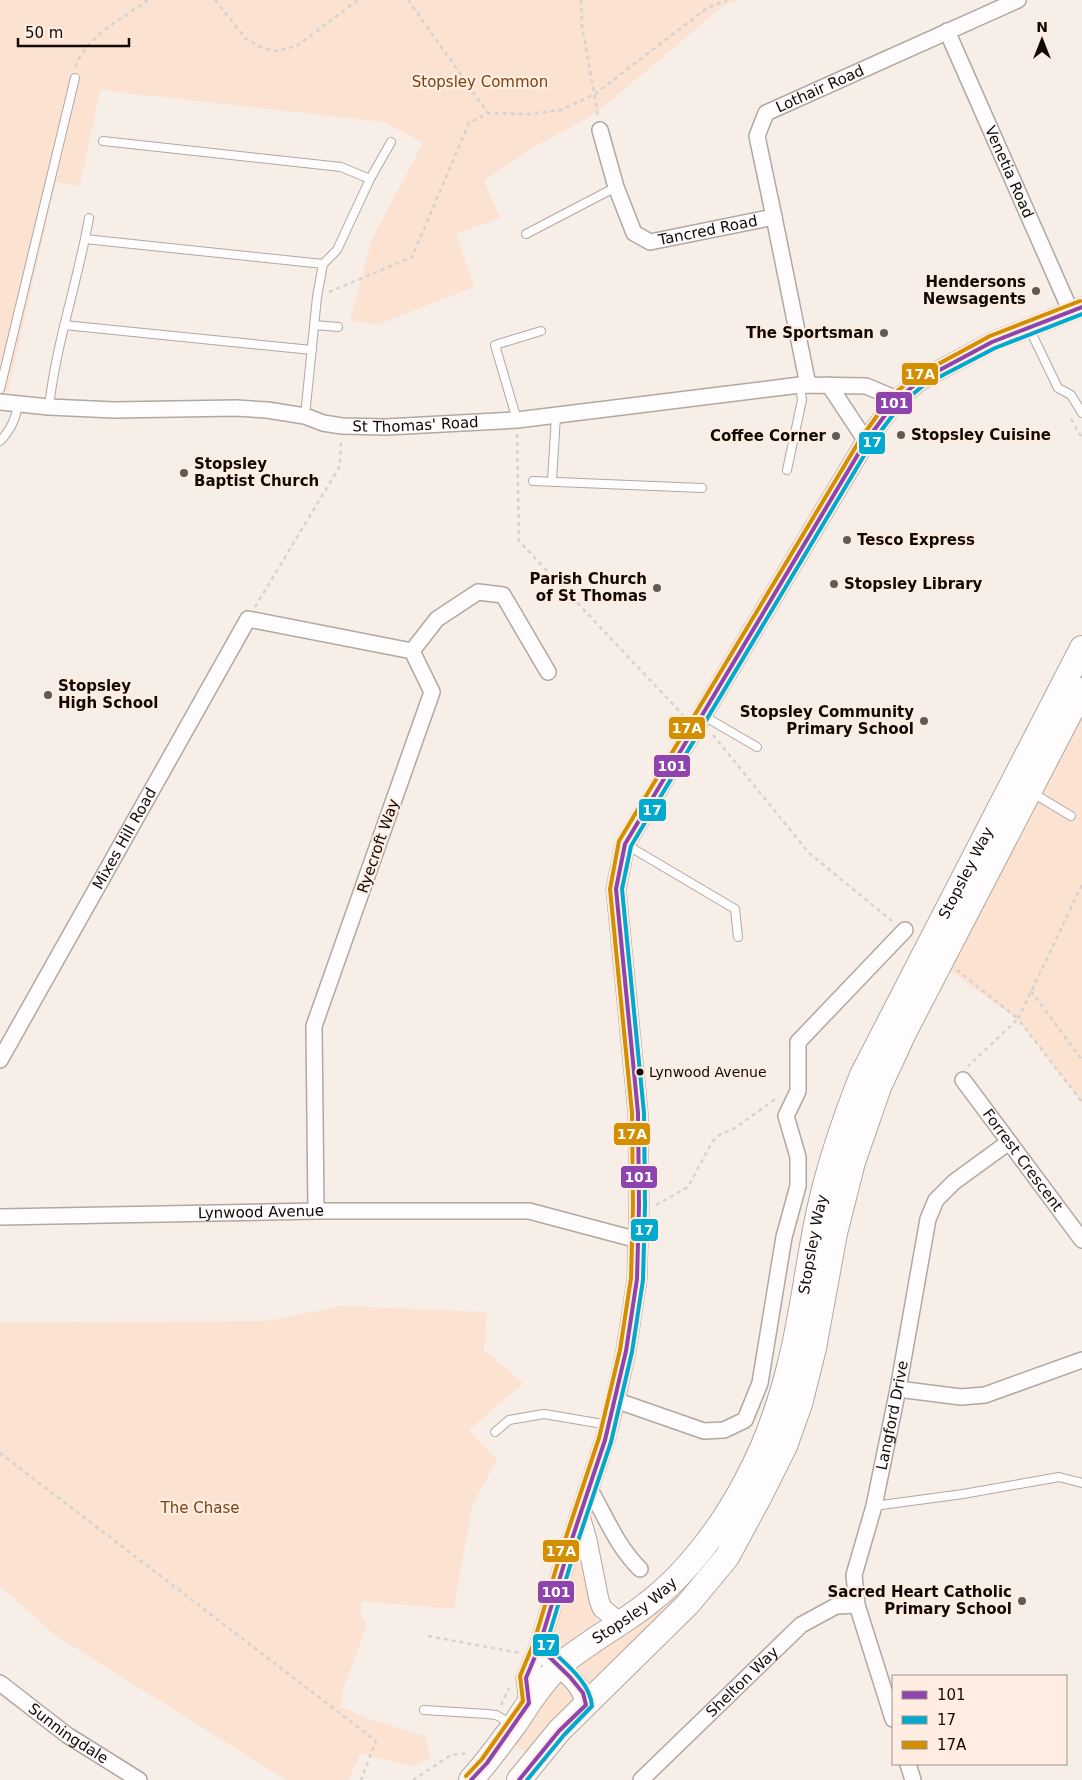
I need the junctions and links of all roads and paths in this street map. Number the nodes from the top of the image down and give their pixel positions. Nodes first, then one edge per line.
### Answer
1 (148, 0) edge
2 (215, 0) edge
3 (358, 0) edge
4 (408, 0) edge
5 (581, 0) edge
6 (727, 0) edge
7 (1018, 0) edge
8 (947, 31) junction
9 (74, 78) joint
10 (595, 94) junction
11 (488, 113) junction
12 (600, 130) joint
13 (102, 141) dead end
14 (391, 142) dead end
15 (370, 179) junction
16 (616, 187) junction
17 (774, 216) junction
18 (89, 218) dead end
19 (526, 234) dead end
20 (85, 239) junction
21 (323, 264) junction
22 (317, 297) junction
23 (1076, 309) edge
24 (64, 325) junction
25 (314, 325) junction
26 (338, 327) dead end
27 (1029, 328) junction
28 (541, 331) dead end
29 (312, 350) junction
30 (804, 385) junction
31 (829, 385) junction
32 (0, 389) edge
33 (897, 399) junction
34 (0, 402) edge
35 (18, 404) junction
36 (49, 407) junction
37 (1082, 413) edge
38 (304, 416) junction
39 (556, 416) junction
40 (517, 420) junction
41 (342, 426) junction
42 (0, 441) edge
43 (866, 441) junction
44 (788, 470) dead end
45 (534, 481) dead end
46 (552, 481) junction
47 (702, 488) dead end
48 (248, 618) junction
49 (1082, 648) edge
50 (412, 651) junction
51 (548, 672) dead end
52 (1082, 690) edge
53 (702, 724) junction
54 (757, 747) dead end
55 (1030, 791) junction
56 (1071, 816) dead end
57 (625, 844) junction
58 (1082, 885) edge
59 (904, 930) joint
60 (738, 937) dead end
61 (953, 967) dead end
62 (1031, 991) junction
63 (1018, 1019) junction
64 (0, 1060) edge
65 (1082, 1060) edge
66 (964, 1080) joint
67 (798, 1091) junction
68 (1082, 1102) edge
69 (1009, 1142) junction
70 (639, 1206) junction
71 (316, 1211) junction
72 (0, 1217) edge
73 (638, 1240) junction
74 (1082, 1240) edge
75 (1082, 1360) edge
76 (898, 1389) junction
77 (616, 1400) junction
78 (609, 1425) junction
79 (495, 1432) dead end
80 (0, 1453) edge
81 (1082, 1483) edge
82 (588, 1488) junction
83 (874, 1506) junction
84 (580, 1516) junction
85 (640, 1569) dead end
86 (857, 1605) junction
87 (620, 1623) junction
88 (428, 1636) dead end
89 (532, 1651) junction
90 (559, 1667) junction
91 (0, 1683) edge
92 (528, 1704) junction
93 (586, 1705) junction
94 (424, 1710) dead end
95 (892, 1716) edge
96 (514, 1725) junction
97 (474, 1752) dead end
98 (908, 1765) edge
99 (139, 1780) edge
100 (361, 1780) edge
101 (413, 1780) edge
102 (471, 1780) edge
103 (519, 1780) edge
104 (641, 1780) edge
105 (913, 1780) edge

1 - 9 path
2 - 3 path
4 - 11 path
5 - 10 path
6 - 10 path
7 - 8 street, Lothair Road
8 - 17 street, Lothair Road
8 - 23 street, Venetia Road
9 - 32 lane
10 - 11 path
10 - 12 path
11 - 22 path
12 - 16 street, Tancred Road
13 - 15 lane
14 - 15 lane
15 - 21 lane
16 - 17 street, Tancred Road
16 - 19 lane
17 - 30 street, Lothair Road
18 - 20 lane
20 - 21 lane
20 - 24 lane
21 - 22 lane
22 - 25 lane
23 - 27 street
24 - 29 lane
24 - 36 lane
25 - 26 lane
25 - 29 lane
27 - 33 street
27 - 37 lane
28 - 40 lane
29 - 38 lane
30 - 31 street, St Thomas' Road
30 - 39 street, St Thomas' Road
30 - 44 lane
31 - 33 street, St Thomas' Road
31 - 43 street
33 - 43 street
34 - 35 street, St Thomas' Road
35 - 36 street, St Thomas' Road
35 - 42 lane
36 - 38 street, St Thomas' Road
38 - 41 street, St Thomas' Road
39 - 40 street, St Thomas' Road
39 - 46 lane
40 - 41 street, St Thomas' Road
40 - 53 path
41 - 48 path
43 - 53 street
45 - 46 lane
46 - 47 lane
48 - 50 street
48 - 64 street, Mixes Hill Road
49 - 87 main road, Stopsley Way
50 - 51 street
50 - 71 street, Ryecroft Way
52 - 55 main road, Stopsley Way
53 - 54 lane
53 - 57 street
53 - 59 path
55 - 56 lane
55 - 93 main road, Stopsley Way
57 - 60 lane
57 - 70 street
58 - 62 path
59 - 67 street, Stopsley Way
61 - 63 path
62 - 63 path
62 - 65 path
63 - 66 path
63 - 68 path
66 - 69 street, Forrest Crescent
67 - 70 path
67 - 77 street, Stopsley Way
69 - 74 street, Forrest Crescent
69 - 76 street, Langford Drive
70 - 73 street
71 - 72 street, Lynwood Avenue
71 - 73 street, Lynwood Avenue
73 - 77 street
75 - 76 street
76 - 83 street, Langford Drive
77 - 78 street
78 - 79 lane
78 - 82 street
80 - 100 path
81 - 83 lane
82 - 84 street
82 - 85 street
83 - 86 street, Langford Drive
84 - 87 street
84 - 89 street
86 - 95 street, Langford Drive
86 - 104 street, Shelton Way
87 - 90 main road, Stopsley Way
88 - 89 path
89 - 90 street
89 - 92 street
90 - 92 main road, Stopsley Way
90 - 93 street
91 - 99 street, Sunningdale
92 - 96 main road, Stopsley Way
93 - 103 main road, Stopsley Way
94 - 96 lane
96 - 102 main road, Stopsley Way
97 - 101 path
98 - 105 street

